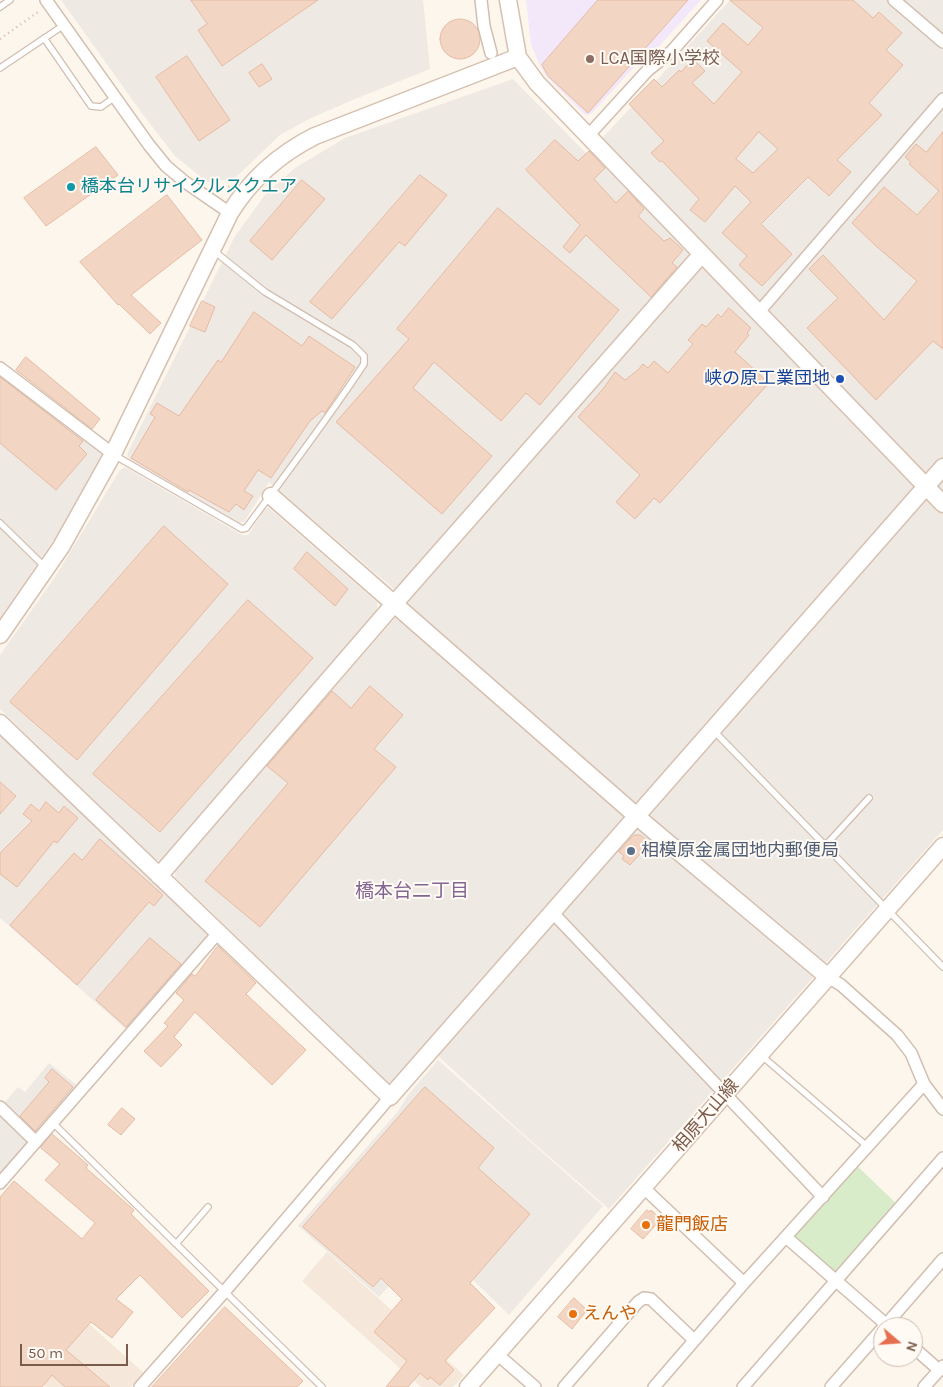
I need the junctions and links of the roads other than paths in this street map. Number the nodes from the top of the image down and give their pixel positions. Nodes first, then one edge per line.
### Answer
1 (10, 0) edge
2 (481, 0) edge
3 (508, 0) edge
4 (717, 0) edge
5 (894, 0) edge
6 (44, 5) edge
7 (0, 7) edge
8 (64, 25) junction
9 (44, 38) junction
10 (943, 42) edge
11 (491, 52) dead end
12 (518, 57) junction
13 (0, 68) edge
14 (115, 97) junction
15 (943, 99) edge
16 (587, 137) junction
17 (230, 213) junction
18 (212, 250) junction
19 (701, 255) junction
20 (758, 313) junction
21 (0, 368) edge
22 (113, 454) junction
23 (943, 467) edge
24 (926, 487) junction
25 (271, 496) junction
26 (943, 504) edge
27 (0, 523) edge
28 (47, 568) junction
29 (394, 604) junction
30 (0, 635) edge
31 (0, 723) edge
32 (712, 729) junction
33 (869, 798) dead end
34 (637, 814) junction
35 (825, 846) junction
36 (943, 846) edge
37 (159, 876) junction
38 (887, 910) junction
39 (552, 912) junction
40 (218, 933) junction
41 (943, 967) edge
42 (828, 977) junction
43 (760, 1054) junction
44 (924, 1084) junction
45 (725, 1094) junction
46 (390, 1097) junction
47 (0, 1107) edge
48 (943, 1109) edge
49 (53, 1123) junction
50 (36, 1142) junction
51 (868, 1147) junction
52 (943, 1158) edge
53 (0, 1183) edge
54 (644, 1188) junction
55 (823, 1197) junction
56 (208, 1208) dead end
57 (786, 1237) junction
58 (176, 1244) junction
59 (943, 1259) edge
60 (836, 1280) junction
61 (744, 1283) junction
62 (225, 1291) junction
63 (875, 1317) edge
64 (894, 1317) edge
65 (694, 1340) junction
66 (873, 1341) edge
67 (497, 1354) junction
68 (923, 1355) edge
69 (941, 1368) edge
70 (140, 1387) edge
71 (322, 1387) edge
72 (468, 1387) edge
73 (534, 1387) edge
74 (564, 1387) edge
75 (654, 1387) edge
76 (744, 1387) edge
77 (831, 1387) edge
78 (924, 1387) edge

1 - 7 lane
2 - 11 street
3 - 12 street
4 - 16 street
5 - 10 street
6 - 8 street
8 - 9 lane
8 - 14 street
9 - 13 lane
9 - 14 lane
12 - 16 street
12 - 17 street
14 - 17 street
15 - 20 street
16 - 19 street
17 - 18 street
18 - 22 street
18 - 25 lane
19 - 20 street
19 - 29 street
20 - 24 street
21 - 22 street
22 - 25 lane
22 - 28 street
23 - 24 street
24 - 26 street
24 - 32 street
25 - 29 street
27 - 28 lane
28 - 30 street
29 - 34 street
29 - 37 street
31 - 37 street
32 - 34 street
32 - 35 lane
33 - 35 lane
34 - 39 street
34 - 42 street
35 - 38 lane
36 - 38 street, 相原大山線
37 - 40 street
38 - 41 lane
38 - 42 street, 相原大山線
39 - 45 street
39 - 46 street
40 - 46 street
40 - 49 street
42 - 43 street, 相原大山線
42 - 44 street
43 - 45 street, 相原大山線
43 - 51 lane
44 - 48 street
44 - 51 street
45 - 54 street, 相原大山線
45 - 55 street
46 - 62 street
47 - 50 street
49 - 50 street
49 - 58 lane
50 - 53 street
51 - 55 street
52 - 60 street
54 - 61 street
54 - 67 street, 相原大山線
55 - 57 street
56 - 58 lane
57 - 60 street
57 - 61 street
58 - 62 lane
59 - 64 street
60 - 63 street
60 - 76 street
61 - 65 street
62 - 70 street
62 - 71 lane
65 - 74 street
65 - 75 street
66 - 77 street
67 - 72 street, 相原大山線
67 - 73 street
68 - 69 street
69 - 78 street

